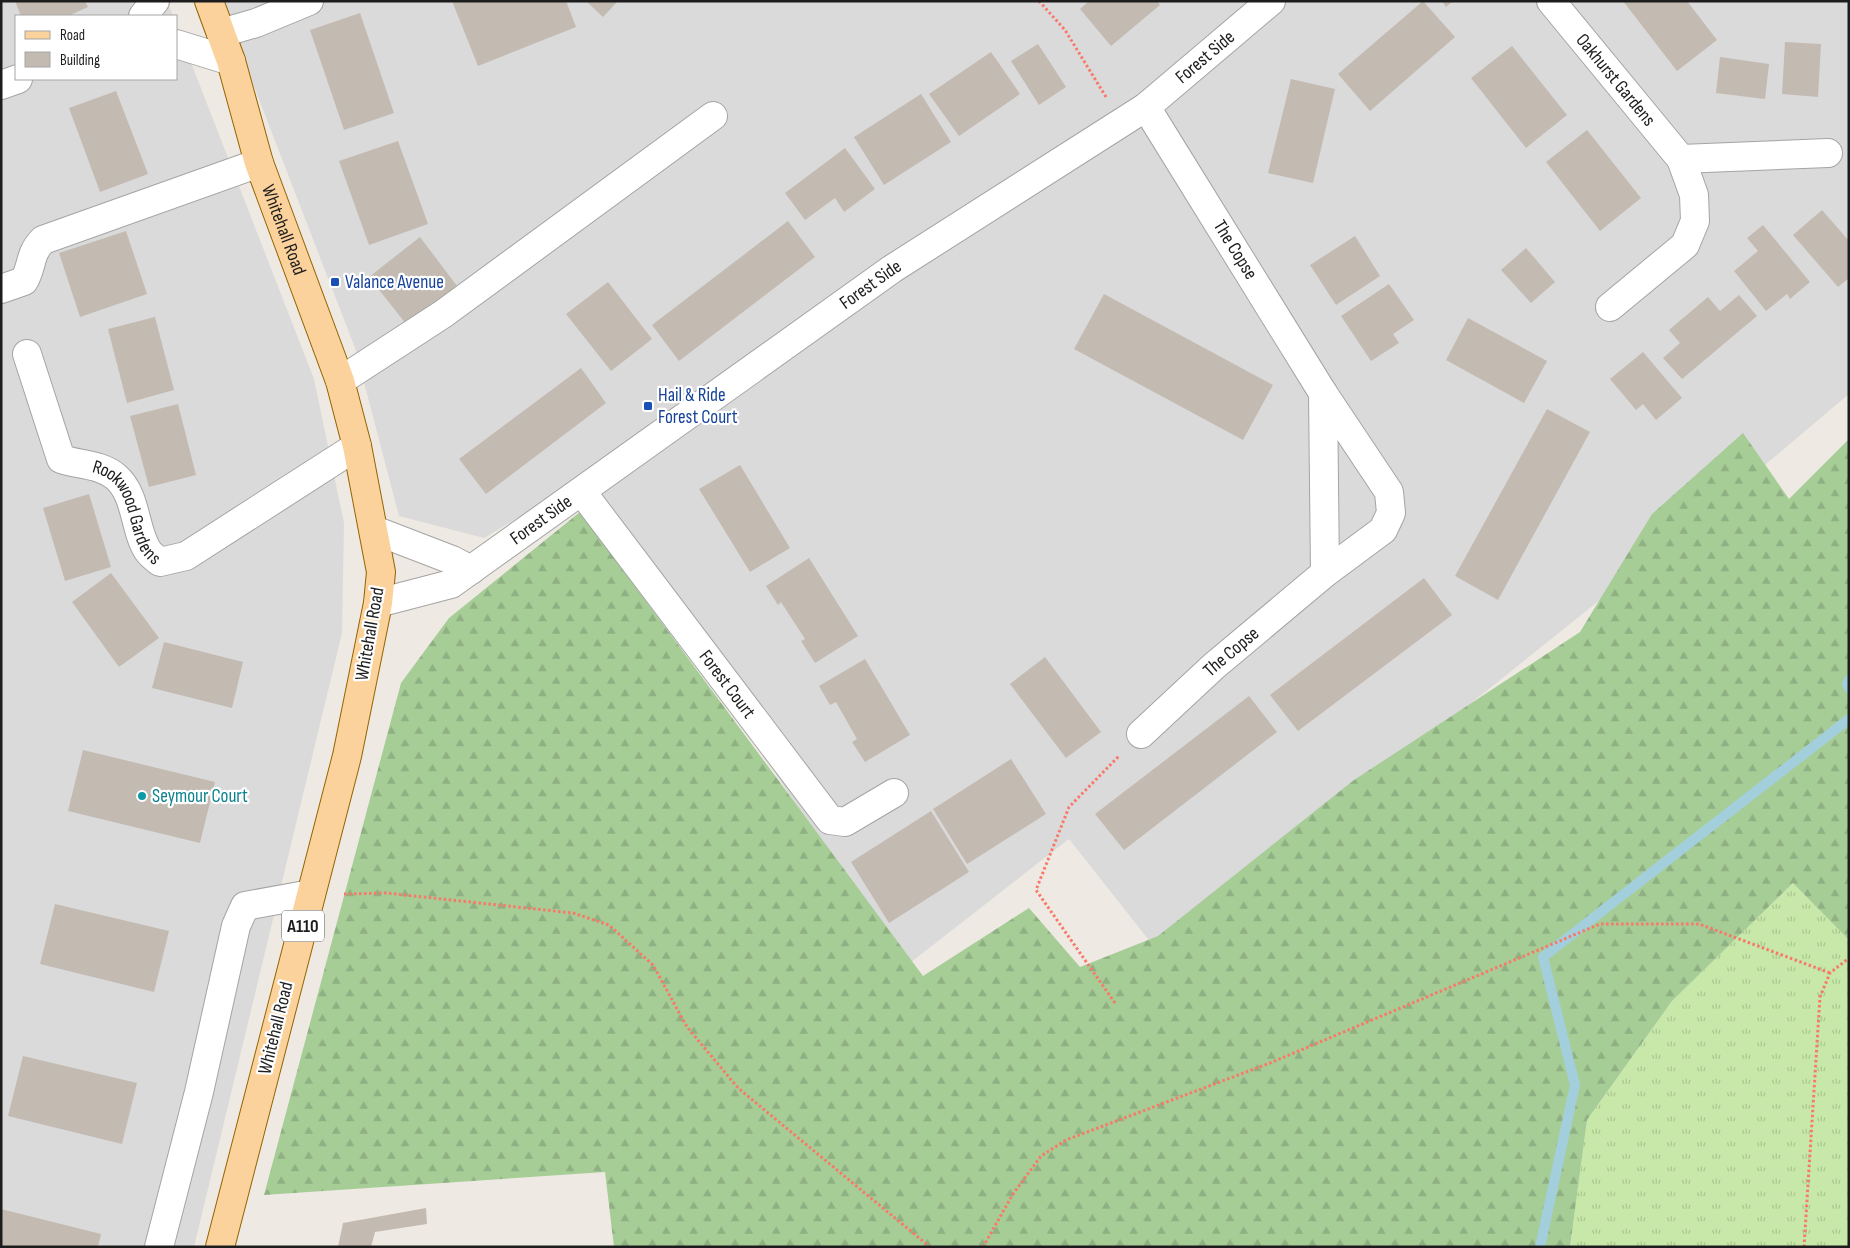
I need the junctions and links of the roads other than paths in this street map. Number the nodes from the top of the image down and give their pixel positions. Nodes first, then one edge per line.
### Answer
1 (155, 1) edge
2 (209, 1) edge
3 (309, 1) edge
4 (1271, 1) edge
5 (1551, 1) edge
6 (144, 15) edge
7 (220, 33) junction
8 (178, 45) edge
9 (231, 61) junction
10 (15, 80) edge
11 (1, 85) edge
12 (1146, 107) junction
13 (713, 116) dead end
14 (1828, 153) dead end
15 (1681, 159) junction
16 (259, 163) junction
17 (1, 289) edge
18 (1610, 307) dead end
19 (27, 354) dead end
20 (340, 381) junction
21 (1323, 392) junction
22 (358, 446) junction
23 (582, 492) junction
24 (374, 530) junction
25 (471, 570) junction
26 (1325, 573) junction
27 (378, 603) junction
28 (1140, 734) road end
29 (894, 793) dead end
30 (311, 894) junction
31 (159, 1247) edge
32 (220, 1247) edge

1 - 6 street
2 - 7 main road, Whitehall Road / A110
3 - 7 street
4 - 12 street, Forest Side
5 - 15 street, Oakhurst Gardens
7 - 9 main road, Whitehall Road / A110
8 - 9 street
9 - 16 main road, Whitehall Road / A110
10 - 11 street
12 - 21 street, The Copse
12 - 23 street, Forest Side
13 - 20 street
14 - 15 street
15 - 18 street, Oakhurst Gardens
16 - 17 street
16 - 20 main road, Whitehall Road / A110
19 - 22 street, Rookwood Gardens
20 - 22 main road, Whitehall Road / A110
21 - 26 street
21 - 26 street, The Copse
22 - 24 main road, Whitehall Road / A110
23 - 25 street, Forest Side
23 - 29 street, Forest Court
24 - 25 street
24 - 27 main road, Whitehall Road / A110
25 - 27 street, Forest Side
26 - 28 street, The Copse
27 - 30 main road, Whitehall Road / A110
30 - 31 street
30 - 32 main road, Whitehall Road / A110

